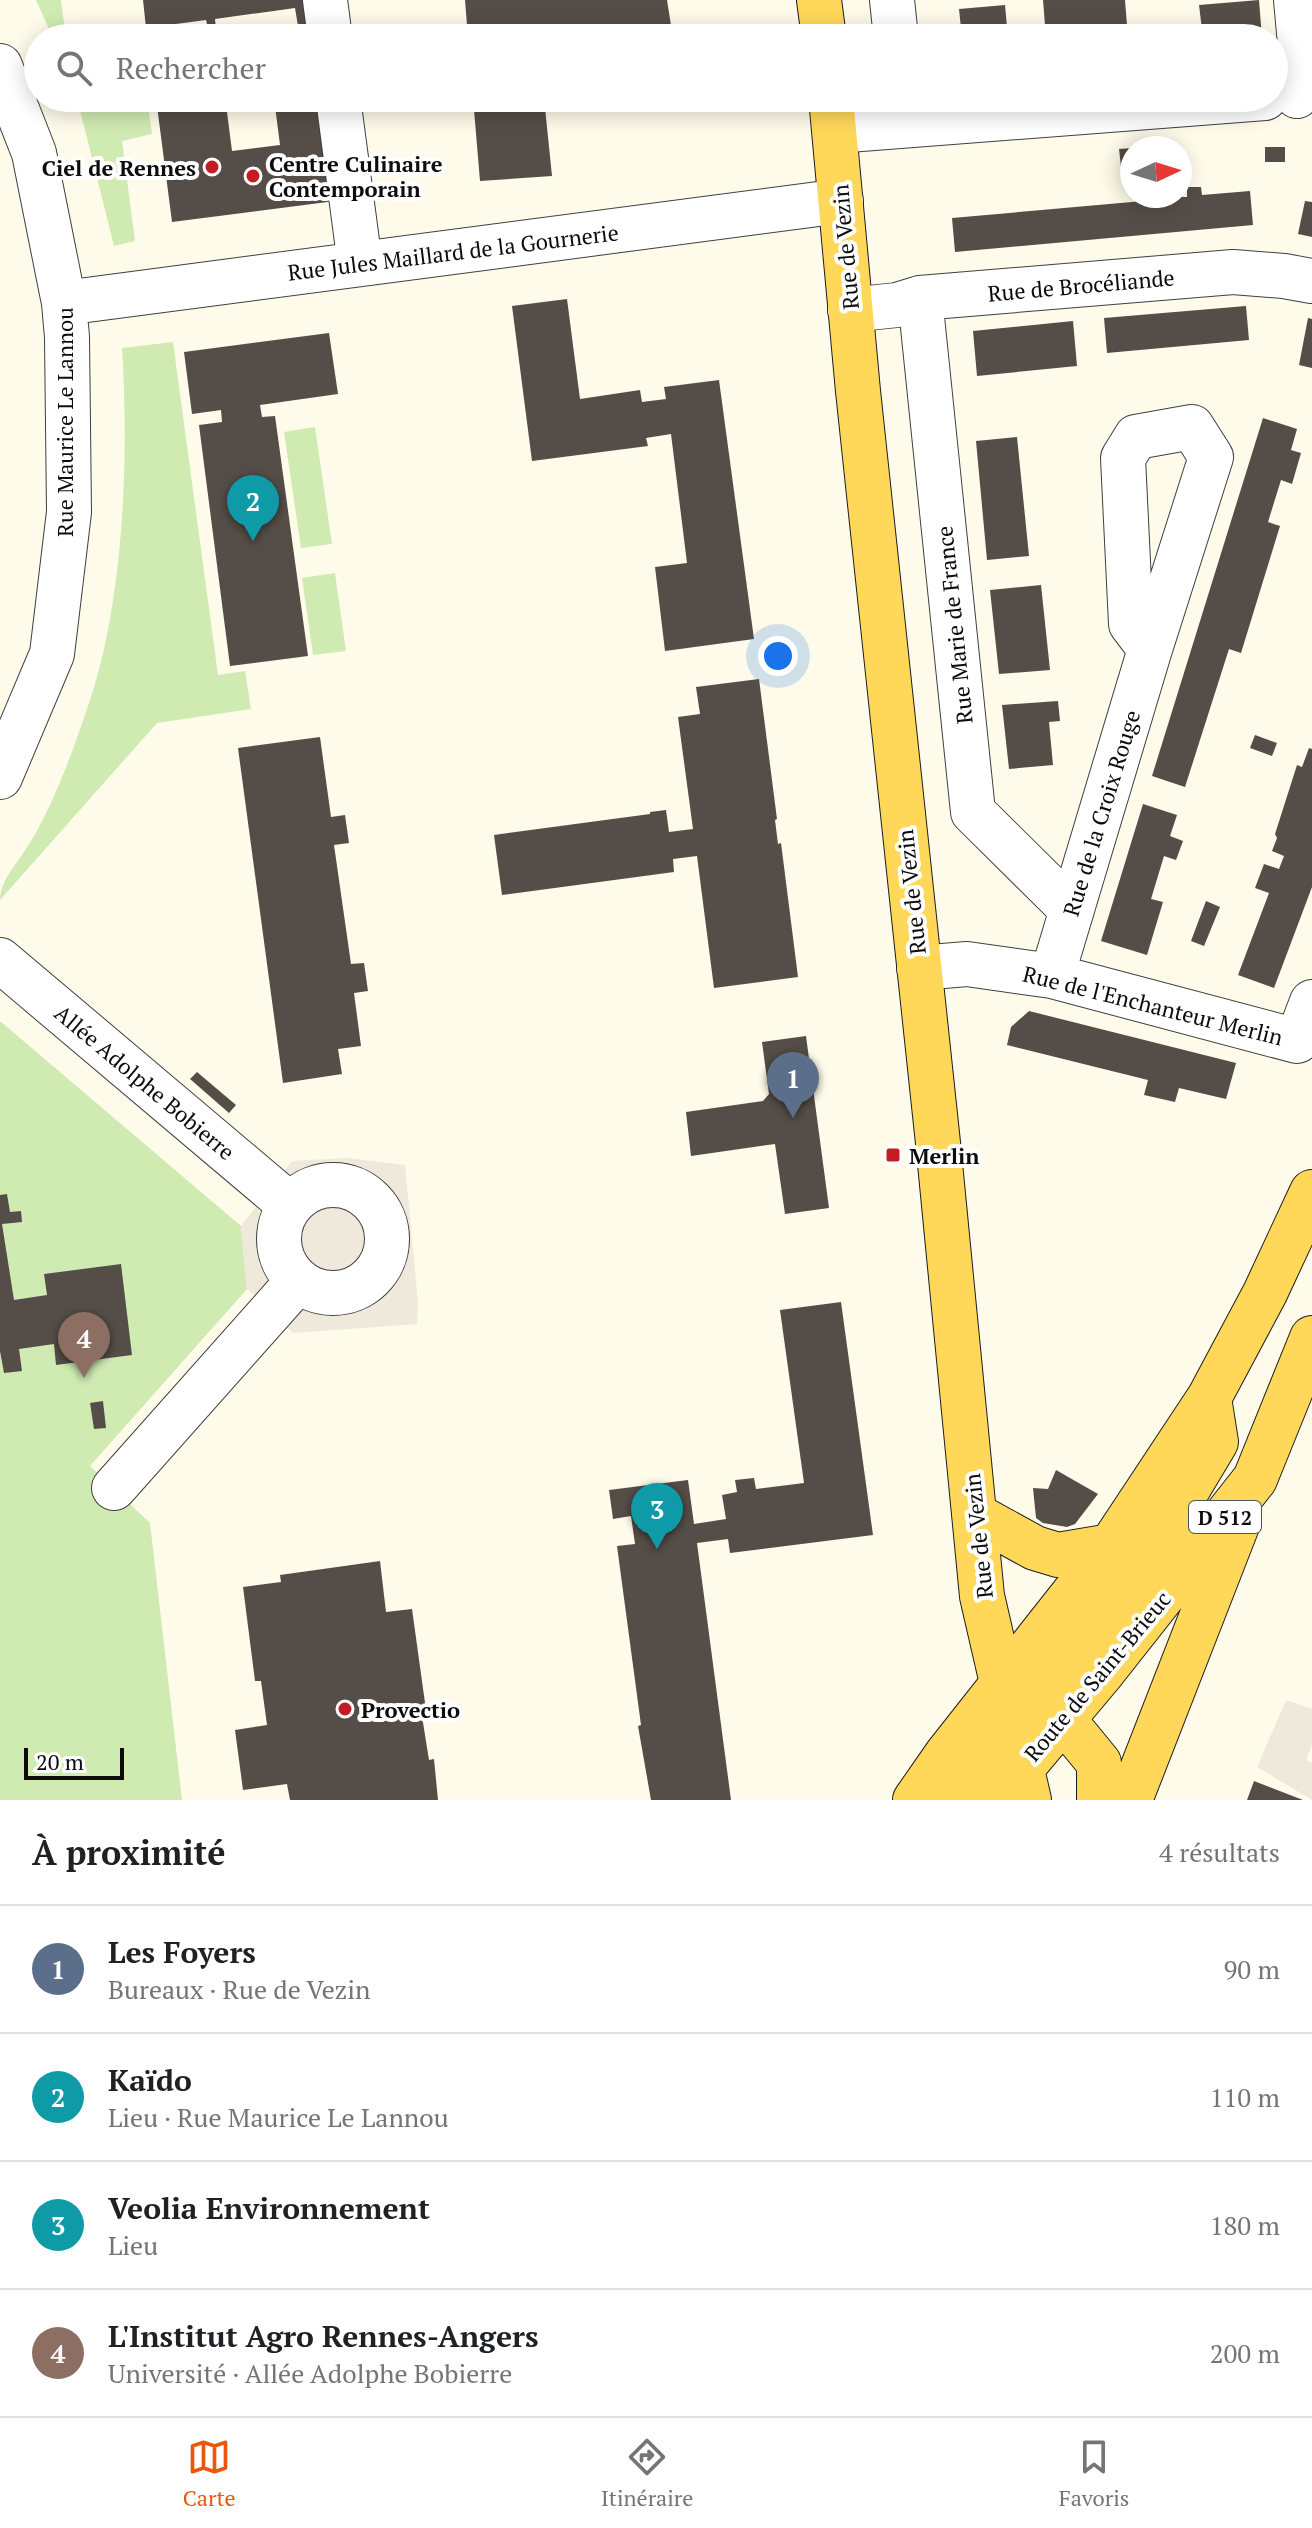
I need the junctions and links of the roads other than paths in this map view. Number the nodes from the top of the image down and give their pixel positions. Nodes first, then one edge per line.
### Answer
1 (325, 0) edge
2 (819, 0) edge
3 (892, 0) edge
4 (1296, 0) edge
5 (328, 24) edge
6 (822, 24) edge
7 (895, 24) edge
8 (0, 66) edge
9 (1288, 96) edge
10 (340, 112) edge
11 (882, 112) edge
12 (833, 114) edge
13 (841, 201) junction
14 (360, 264) junction
15 (1312, 281) edge
16 (920, 298) junction
17 (64, 303) junction
18 (850, 310) junction
19 (1150, 649) dead end
20 (0, 777) edge
21 (1072, 910) junction
22 (0, 960) edge
23 (919, 968) junction
24 (1052, 976) junction
25 (1307, 1039) edge
26 (1312, 1192) edge
27 (290, 1205) junction
28 (298, 1281) junction
29 (1312, 1338) edge
30 (1209, 1398) junction
31 (1255, 1479) junction
32 (114, 1488) dead end
33 (975, 1515) junction
34 (1111, 1546) junction
35 (1035, 1702) junction
36 (1014, 1789) edge
37 (915, 1800) edge
38 (955, 1800) edge
39 (1099, 1800) edge
40 (1130, 1800) edge

1 - 5 street
2 - 6 main road
3 - 7 street
4 - 9 street
8 - 17 street, Rue Maurice Le Lannou
10 - 14 street
11 - 12 street
12 - 13 main road, Rue de Vezin
13 - 14 street, Rue Jules Maillard de la Gournerie
13 - 18 main road, Rue de Vezin
14 - 17 street, Rue Jules Maillard de la Gournerie
15 - 16 street, Rue de Brocéliande
16 - 18 street, Rue de Brocéliande
16 - 21 street, Rue Marie de France
17 - 20 street, Rue Maurice Le Lannou
18 - 23 main road, Rue de Vezin
19 - 21 street, Rue de la Croix Rouge
21 - 24 street, Rue de la Croix Rouge
22 - 27 street, Allée Adolphe Bobierre
23 - 24 street, Rue de l'Enchanteur Merlin
23 - 33 main road, Rue de Vezin
24 - 25 street, Rue de l'Enchanteur Merlin
26 - 30 main road, Route de Saint-Brieuc / D 512
27 - 28 street
27 - 28 street
28 - 32 street
29 - 31 main road, Route de Saint-Brieuc / D 512
30 - 34 main road, Route de Saint-Brieuc / D 512
30 - 35 main road, Route de Saint-Brieuc / D 512
31 - 35 main road, Route de Saint-Brieuc / D 512
31 - 40 main road
33 - 34 main road
33 - 35 main road, Rue de Vezin
34 - 35 main road, Route de Saint-Brieuc / D 512
35 - 36 main road, Rue de Vezin
35 - 36 main road, Route de Saint-Brieuc / D 512
35 - 37 main road
35 - 38 main road
35 - 39 main road

